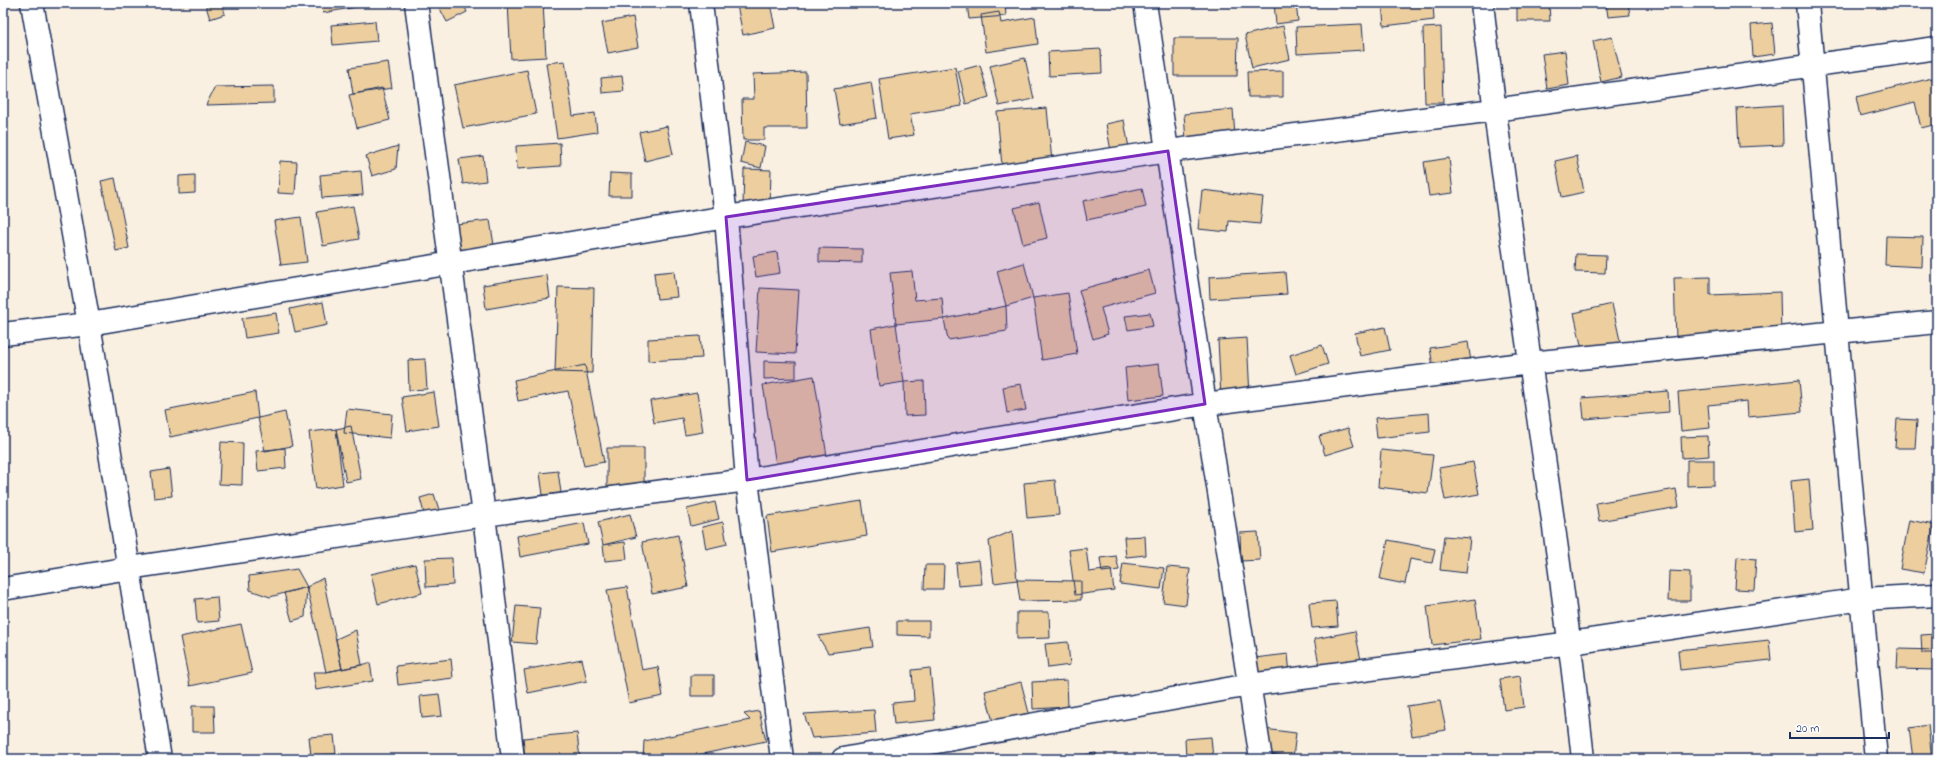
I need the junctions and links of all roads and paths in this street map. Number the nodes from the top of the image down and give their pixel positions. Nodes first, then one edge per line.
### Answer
1 (32, 3) edge
2 (416, 3) edge
3 (701, 3) edge
4 (1145, 3) edge
5 (1482, 3) edge
6 (1807, 3) edge
7 (1937, 48) edge
8 (1813, 65) junction
9 (1494, 110) junction
10 (1168, 151) junction
11 (726, 217) junction
12 (452, 263) junction
13 (1937, 322) edge
14 (88, 324) junction
15 (1837, 331) junction
16 (3, 334) edge
17 (1530, 363) junction
18 (1205, 404) junction
19 (747, 480) junction
20 (484, 515) junction
21 (129, 568) junction
22 (3, 589) edge
23 (1937, 595) edge
24 (1862, 599) junction
25 (1571, 643) junction
26 (1249, 685) junction
27 (160, 759) edge
28 (513, 759) edge
29 (782, 759) edge
30 (843, 759) edge
31 (1261, 759) edge
32 (1583, 759) edge
33 (1876, 759) edge

1 - 14 street
2 - 12 street
3 - 11 street
4 - 10 street
5 - 9 street
6 - 8 street
7 - 8 street
8 - 9 street
8 - 15 street
9 - 10 street
9 - 17 street
10 - 11 street
10 - 18 street
11 - 12 street
11 - 19 street
12 - 14 street
12 - 20 street
13 - 15 street
14 - 16 street
14 - 21 street
15 - 17 street
15 - 24 street
17 - 18 street
17 - 25 street
18 - 19 street
18 - 26 street
19 - 20 street
19 - 29 street
20 - 21 street
20 - 28 street
21 - 22 street
21 - 27 street
23 - 24 street
24 - 25 street
24 - 33 street
25 - 26 street
25 - 32 street
26 - 30 street
26 - 31 street

